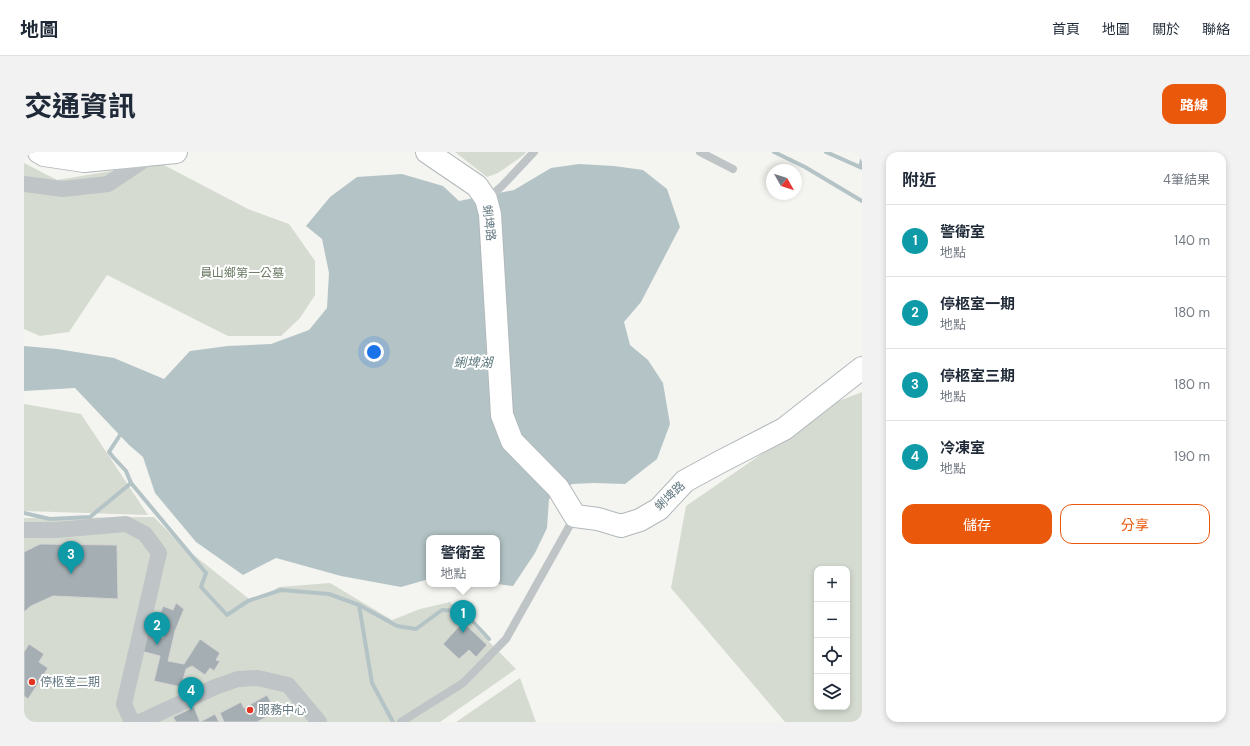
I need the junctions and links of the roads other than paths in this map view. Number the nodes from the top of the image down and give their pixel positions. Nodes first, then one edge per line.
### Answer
1 (38, 152) edge
2 (176, 152) edge
3 (427, 152) edge
4 (534, 152) edge
5 (700, 152) edge
6 (152, 155) junction
7 (733, 169) dead end
8 (24, 184) edge
9 (486, 199) junction
10 (862, 368) edge
11 (575, 516) junction
12 (24, 530) edge
13 (132, 722) edge
14 (140, 722) edge
15 (319, 722) edge
16 (402, 722) edge

1 - 6 street
2 - 6 street
3 - 9 street, 蜊埤路
4 - 9 lane
5 - 7 lane
6 - 8 street
9 - 11 street, 蜊埤路
10 - 11 street, 蜊埤路
11 - 16 lane
12 - 13 street
14 - 15 street

